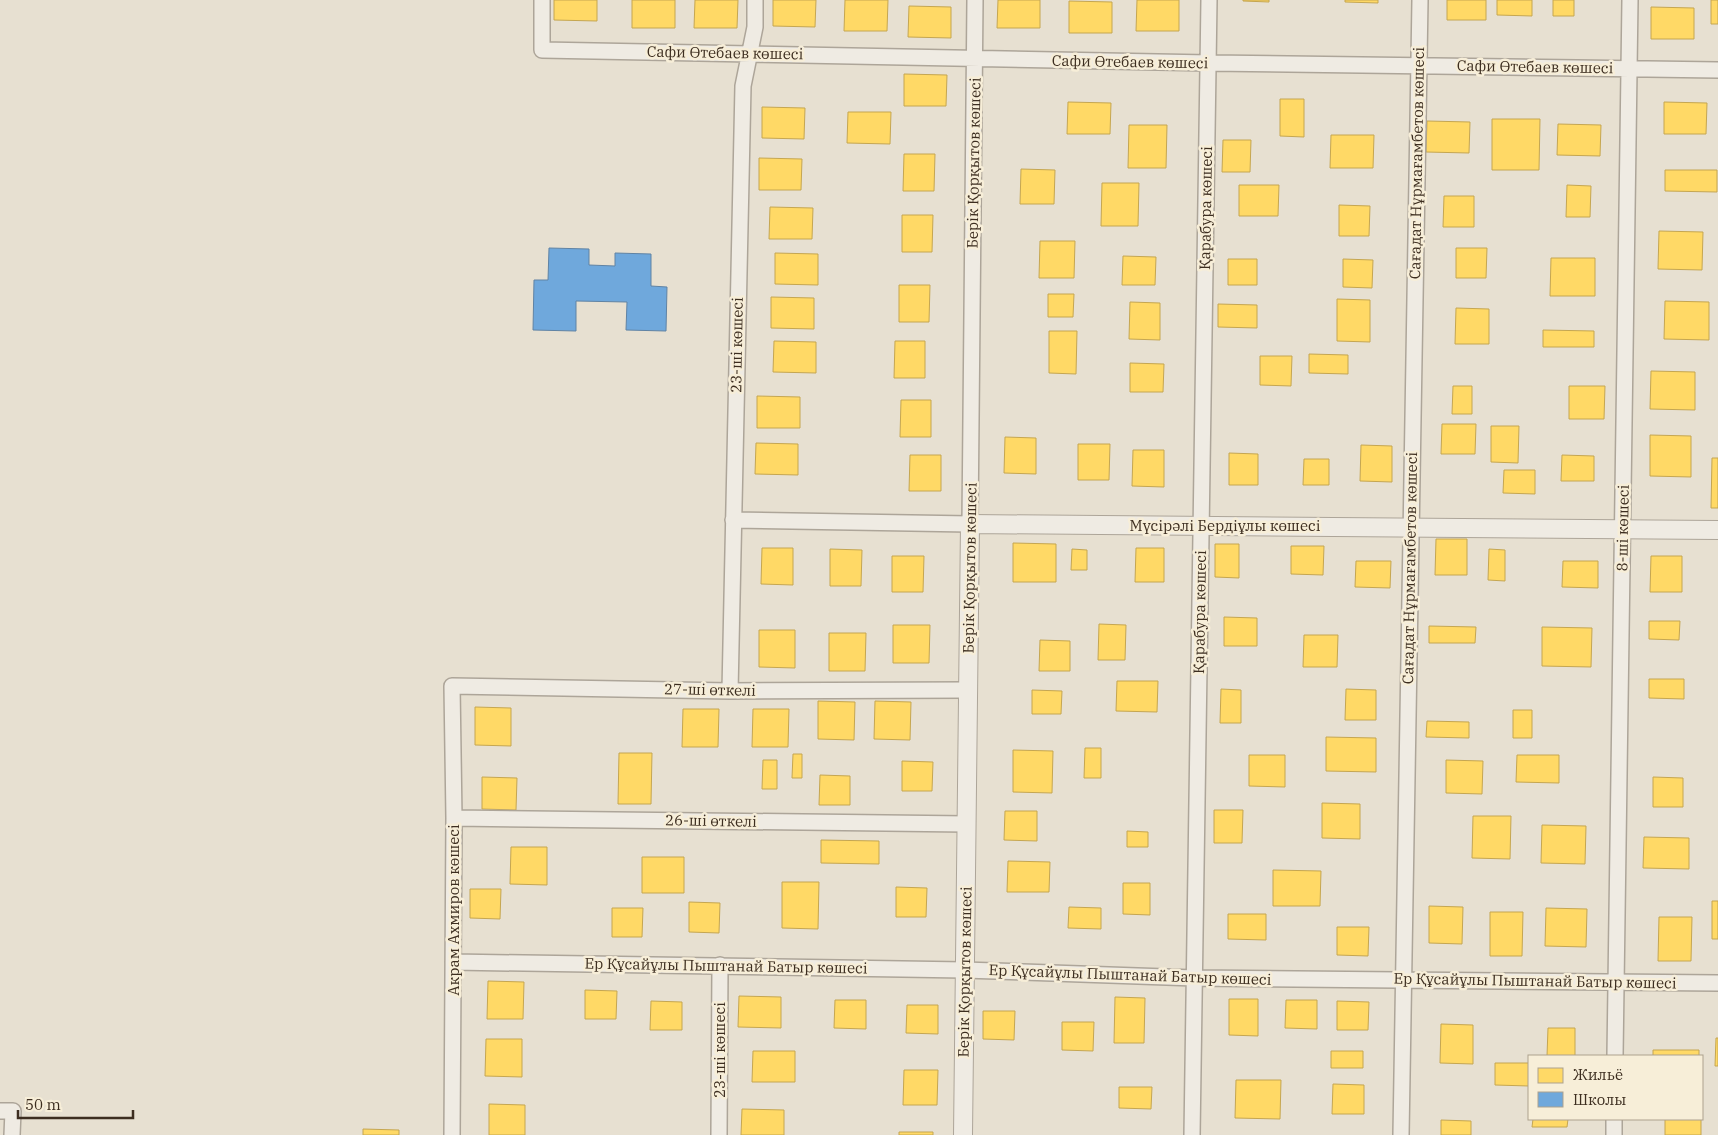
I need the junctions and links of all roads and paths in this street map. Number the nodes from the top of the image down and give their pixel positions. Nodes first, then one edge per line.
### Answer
1 (542, 0) edge
2 (755, 0) edge
3 (975, 0) edge
4 (1209, 0) edge
5 (1420, 0) edge
6 (1630, 0) edge
7 (750, 53) junction
8 (975, 59) junction
9 (1208, 63) junction
10 (1419, 66) junction
11 (1629, 68) junction
12 (1718, 70) edge
13 (733, 520) junction
14 (970, 524) junction
15 (1202, 526) junction
16 (1411, 527) junction
17 (1623, 530) junction
18 (1718, 530) edge
19 (452, 686) joint
20 (968, 690) junction
21 (730, 691) junction
22 (454, 818) junction
23 (967, 824) junction
24 (453, 962) junction
25 (720, 965) junction
26 (964, 970) junction
27 (1195, 978) junction
28 (1404, 980) junction
29 (1616, 982) junction
30 (1718, 983) edge
31 (1615, 1055) edge
32 (6, 1111) edge
33 (1614, 1120) edge
34 (12, 1135) edge
35 (452, 1135) edge
36 (719, 1135) edge
37 (963, 1135) edge
38 (1192, 1135) edge
39 (1401, 1135) edge
40 (1614, 1135) edge

1 - 7 street, Сафи Өтебаев көшесі
2 - 7 street, 23-шi көшесi
3 - 8 street, Берік Қорқытов көшесі
4 - 9 street, Қарабура көшесі
5 - 10 street, Сағадат Нұрмағамбетов көшесі
6 - 11 street, 8-шi көшесi
7 - 8 street, Сафи Өтебаев көшесі
7 - 13 street, 23-шi көшесi
8 - 9 street, Сафи Өтебаев көшесі
8 - 14 street, Берік Қорқытов көшесі
9 - 10 street, Сафи Өтебаев көшесі
9 - 15 street, Қарабура көшесі
10 - 11 street, Сафи Өтебаев көшесі
10 - 16 street, Сағадат Нұрмағамбетов көшесі
11 - 12 street, Сафи Өтебаев көшесі
11 - 17 street, 8-шi көшесi
13 - 14 street, Мүсірәлі Бердіұлы көшесі
13 - 21 street, 23-шi көшесi
14 - 15 street, Мүсірәлі Бердіұлы көшесі
14 - 20 street, Берік Қорқытов көшесі
15 - 16 street, Мүсірәлі Бердіұлы көшесі
15 - 27 street, Қарабура көшесі
16 - 17 street, Мүсірәлі Бердіұлы көшесі
16 - 28 street, Сағадат Нұрмағамбетов көшесі
17 - 18 street, Мүсірәлі Бердіұлы көшесі
17 - 29 street, 8-шi көшесi
19 - 21 street, 27-ші өткелі
19 - 22 street, Акрам Ахмиров көшесі
20 - 21 street, 27-ші өткелі
20 - 23 street, Берік Қорқытов көшесі
22 - 23 street, 26-ші өткелі
22 - 24 street, Акрам Ахмиров көшесі
23 - 26 street, Берік Қорқытов көшесі
24 - 25 street, Ер Құсайұлы Пыштанай Батыр көшесі
24 - 35 street, Акрам Ахмиров көшесі
25 - 26 street, Ер Құсайұлы Пыштанай Батыр көшесі
25 - 36 street, 23-шi көшесi
26 - 27 street, Ер Құсайұлы Пыштанай Батыр көшесі
26 - 37 street, Берік Қорқытов көшесі
27 - 28 street, Ер Құсайұлы Пыштанай Батыр көшесі
27 - 38 street, Қарабура көшесі
28 - 29 street, Ер Құсайұлы Пыштанай Батыр көшесі
28 - 39 street, Сағадат Нұрмағамбетов көшесі
29 - 30 street, Ер Құсайұлы Пыштанай Батыр көшесі
29 - 31 street, 8-шi көшесi
32 - 34 street
33 - 40 street

